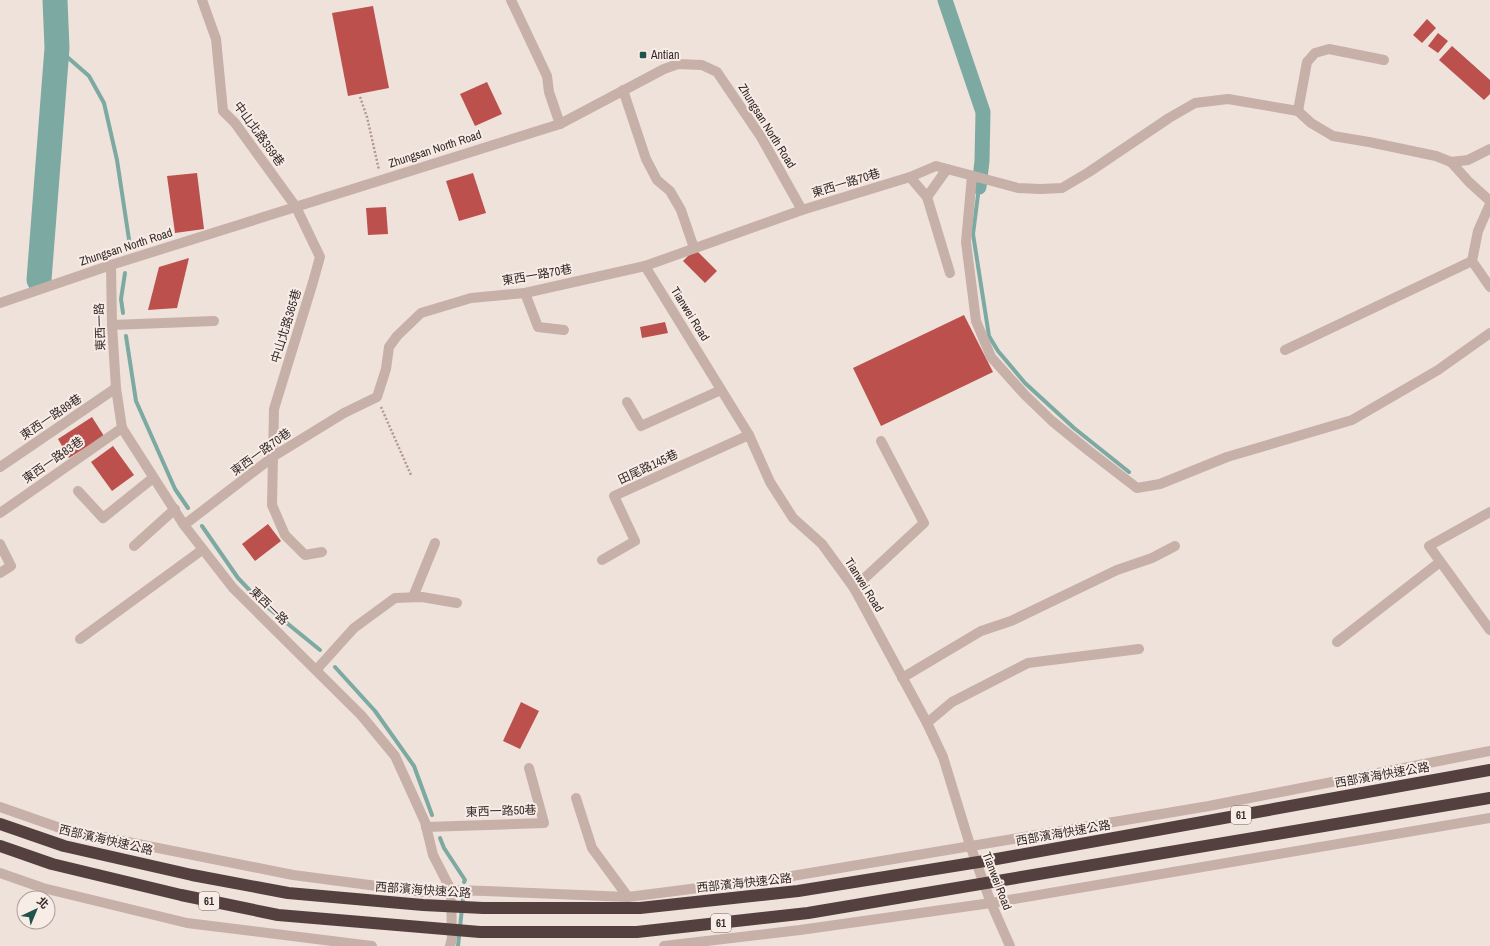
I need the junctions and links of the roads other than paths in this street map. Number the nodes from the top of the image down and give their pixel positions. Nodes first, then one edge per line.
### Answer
1 (202, 0) edge
2 (511, 0) edge
3 (1384, 60) dead end
4 (623, 90) junction
5 (1298, 111) junction
6 (560, 124) junction
7 (1490, 149) edge
8 (1451, 162) junction
9 (946, 169) junction
10 (972, 176) junction
11 (910, 177) junction
12 (927, 197) junction
13 (1490, 201) edge
14 (1490, 204) edge
15 (296, 207) junction
16 (802, 210) junction
17 (694, 248) junction
18 (1472, 262) junction
19 (111, 265) junction
20 (645, 266) junction
21 (950, 273) dead end
22 (1490, 287) edge
23 (525, 293) junction
24 (0, 303) edge
25 (214, 321) dead end
26 (112, 325) junction
27 (564, 330) dead end
28 (1490, 333) edge
29 (1285, 350) dead end
30 (116, 388) junction
31 (722, 390) junction
32 (627, 402) dead end
33 (122, 428) junction
34 (749, 435) junction
35 (881, 441) dead end
36 (274, 456) junction
37 (0, 467) edge
38 (153, 478) junction
39 (78, 491) dead end
40 (175, 509) junction
41 (1490, 512) edge
42 (0, 513) edge
43 (184, 525) junction
44 (435, 542) dead end
45 (0, 544) edge
46 (134, 546) dead end
47 (1175, 546) dead end
48 (202, 550) junction
49 (322, 552) dead end
50 (602, 560) dead end
51 (1440, 562) junction
52 (0, 573) edge
53 (854, 588) junction
54 (413, 597) junction
55 (457, 603) dead end
56 (1490, 630) edge
57 (80, 640) dead end
58 (1337, 642) dead end
59 (1139, 649) dead end
60 (317, 669) junction
61 (902, 678) junction
62 (927, 723) junction
63 (1490, 751) edge
64 (530, 768) dead end
65 (1490, 770) edge
66 (576, 798) dead end
67 (1490, 798) edge
68 (0, 807) edge
69 (1490, 818) edge
70 (0, 824) edge
71 (426, 827) junction
72 (970, 845) junction
73 (0, 846) edge
74 (0, 874) edge
75 (451, 890) junction
76 (628, 897) junction
77 (991, 902) junction
78 (372, 946) edge
79 (450, 946) edge
80 (664, 946) edge
81 (1010, 946) edge

1 - 15 street, 中山北路359巷
2 - 6 street
3 - 5 street
4 - 6 street, Zhungsan North Road
4 - 16 street, Zhungsan North Road
4 - 17 street
5 - 8 street
5 - 10 street, 東西一路70巷
6 - 15 street, Zhungsan North Road
7 - 8 street
8 - 13 street
9 - 10 street, 東西一路70巷
9 - 11 street, 東西一路70巷
9 - 12 street
10 - 28 street
11 - 12 street
11 - 16 street, 東西一路70巷
12 - 21 street
14 - 18 street
15 - 19 street, Zhungsan North Road
15 - 36 street, 中山北路365巷
16 - 17 street, 東西一路70巷
17 - 20 street, 東西一路70巷
18 - 22 street
18 - 29 street
19 - 24 street, Zhungsan North Road
19 - 26 street, 東西一路
20 - 23 street, 東西一路70巷
20 - 31 street, Tianwei Road
23 - 27 street
23 - 36 street, 東西一路70巷
25 - 26 street
26 - 30 street, 東西一路
30 - 33 street, 東西一路
30 - 37 street, 東西一路89巷
31 - 32 street
31 - 34 street, Tianwei Road
33 - 38 street, 東西一路
33 - 42 street, 東西一路83巷
34 - 50 street, 田尾路145巷
34 - 53 street, Tianwei Road
35 - 53 street
36 - 43 street, 東西一路70巷
36 - 49 street, 中山北路365巷
38 - 39 street
38 - 40 street, 東西一路
40 - 43 street, 東西一路
40 - 46 street
41 - 51 street
43 - 48 street, 東西一路
44 - 54 street
45 - 52 street
47 - 61 street
48 - 57 street
48 - 60 street, 東西一路
51 - 56 street
51 - 58 street
53 - 61 street, Tianwei Road
54 - 55 street
54 - 60 street
59 - 62 street
60 - 71 street, 東西一路
61 - 62 street, Tianwei Road
62 - 72 street, Tianwei Road
63 - 72 street
64 - 71 street, 東西一路50巷
65 - 70 highway, 西部濱海快速公路 / 61
66 - 76 street
67 - 73 highway, 61
68 - 75 street
69 - 77 street
71 - 75 street, 東西一路
72 - 76 street
72 - 77 street, Tianwei Road
74 - 78 street
75 - 76 street
75 - 79 street, 東西一路
77 - 80 street
77 - 81 street, Tianwei Road

